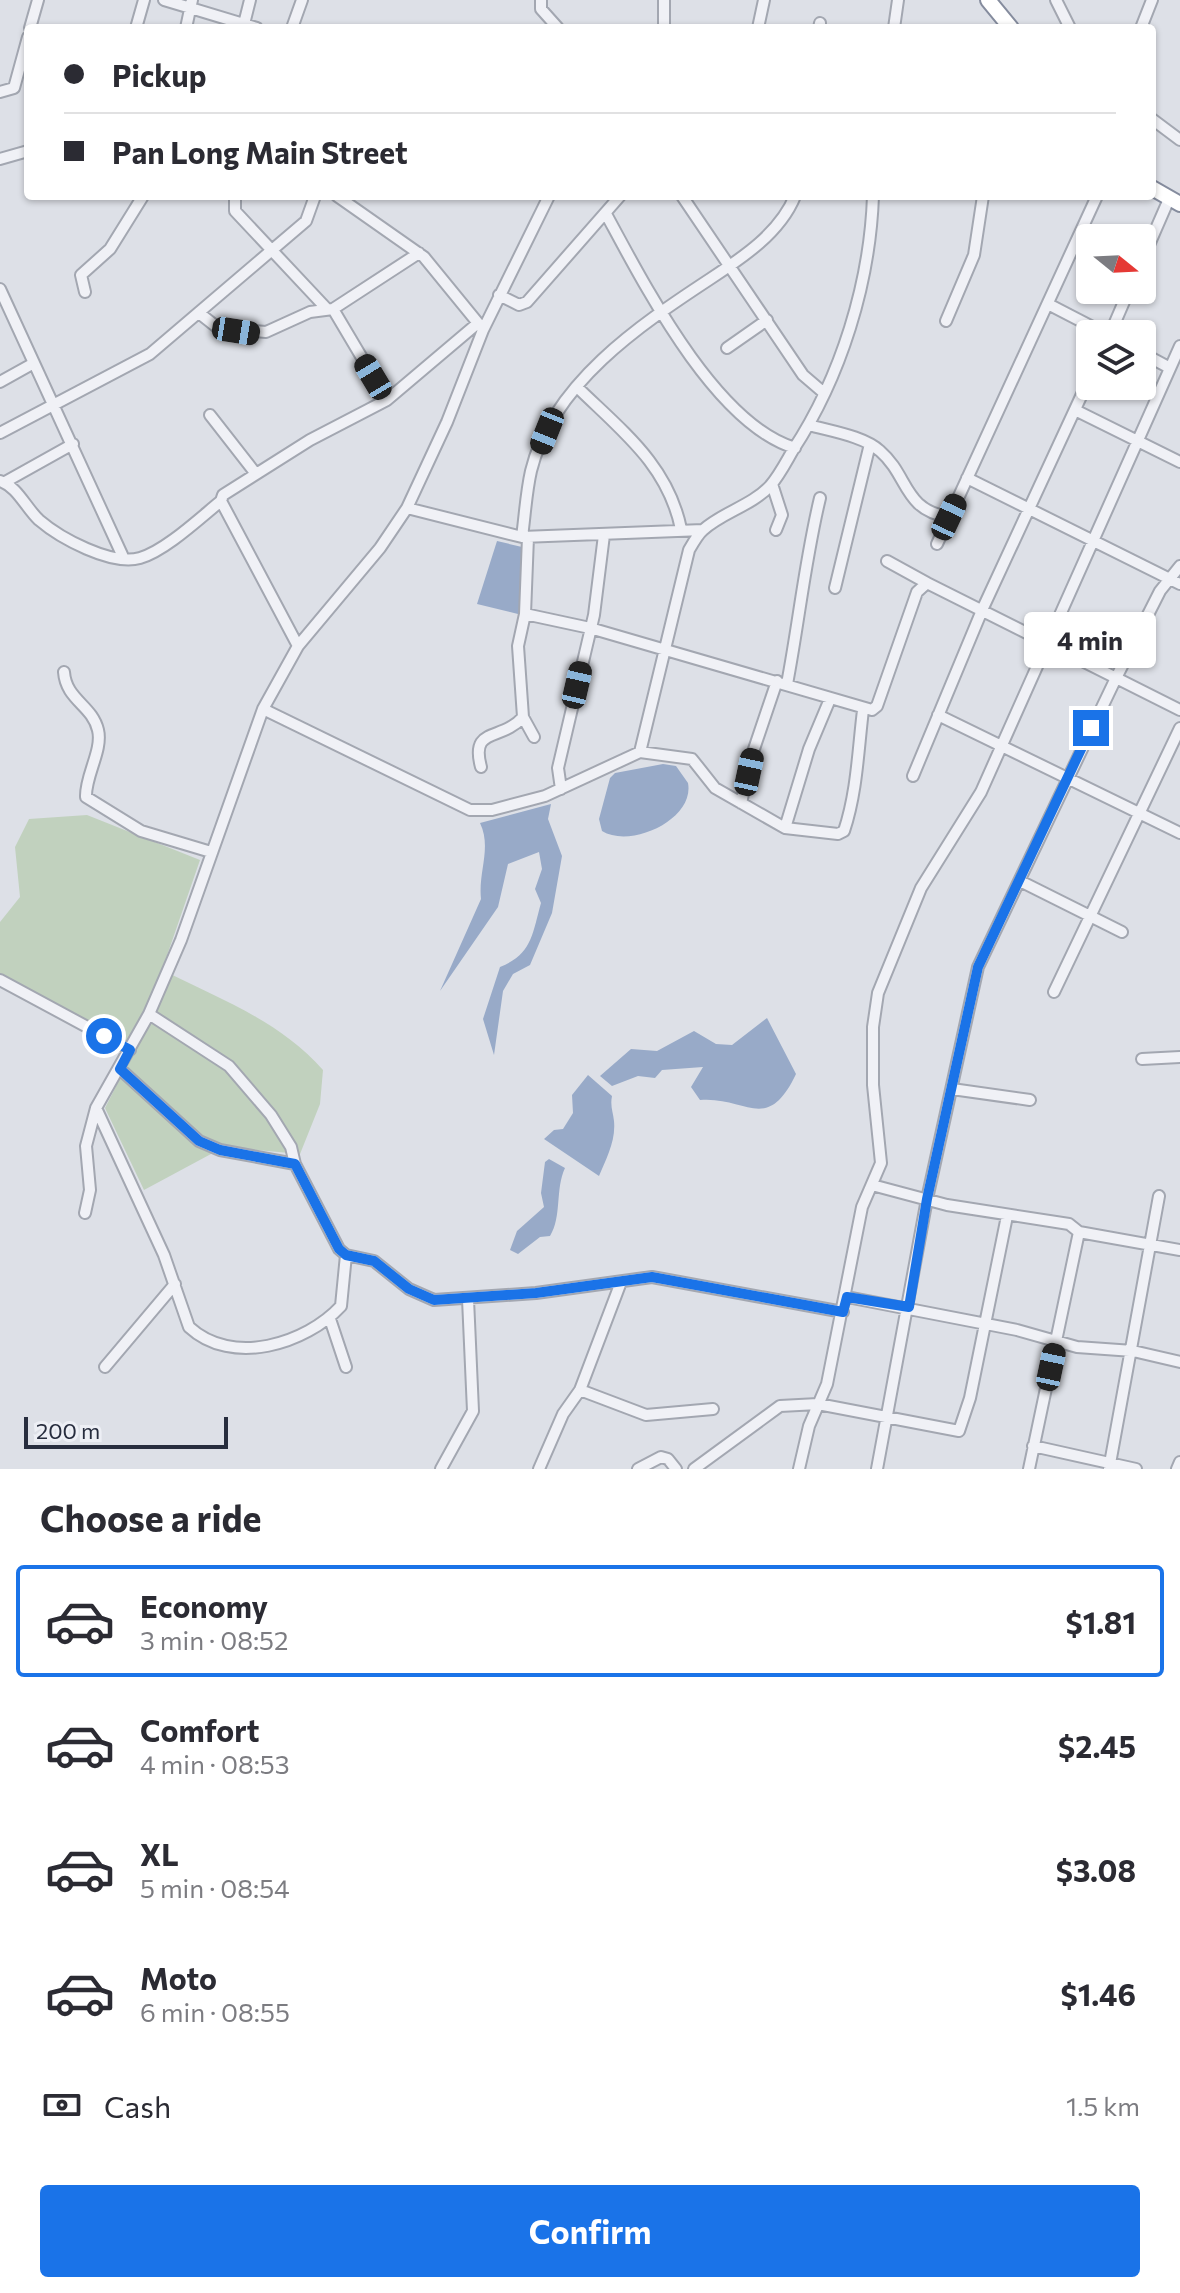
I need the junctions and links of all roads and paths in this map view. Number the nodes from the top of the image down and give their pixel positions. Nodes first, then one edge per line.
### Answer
1 (38, 0) edge
2 (144, 0) edge
3 (164, 0) edge
4 (250, 0) edge
5 (302, 0) edge
6 (541, 0) edge
7 (664, 0) edge
8 (764, 0) edge
9 (898, 0) edge
10 (988, 0) edge
11 (1056, 0) edge
12 (1152, 0) edge
13 (191, 4) edge
14 (31, 24) edge
15 (137, 24) edge
16 (187, 24) edge
17 (239, 24) edge
18 (244, 24) edge
19 (293, 24) edge
20 (554, 24) edge
21 (664, 24) edge
22 (759, 24) edge
23 (895, 24) edge
24 (1008, 24) edge
25 (1068, 24) edge
26 (1143, 24) edge
27 (24, 52) edge
28 (0, 92) edge
29 (1156, 122) edge
30 (1180, 140) edge
31 (24, 152) edge
32 (0, 159) edge
33 (1156, 190) edge
34 (141, 200) edge
35 (235, 200) edge
36 (314, 200) edge
37 (343, 200) edge
38 (547, 200) edge
39 (617, 200) edge
40 (685, 200) edge
41 (793, 200) edge
42 (873, 200) edge
43 (982, 200) edge
44 (1095, 200) edge
45 (1175, 201) edge
46 (606, 214) junction
47 (1156, 236) edge
48 (272, 250) junction
49 (419, 253) junction
50 (727, 267) junction
51 (0, 289) edge
52 (85, 292) dead end
53 (499, 295) junction
54 (1048, 304) junction
55 (329, 308) junction
56 (660, 312) junction
57 (199, 313) junction
58 (767, 320) junction
59 (1080, 320) edge
60 (946, 321) dead end
61 (481, 326) junction
62 (1180, 346) edge
63 (727, 348) dead end
64 (1156, 360) edge
65 (34, 363) junction
66 (1170, 368) junction
67 (0, 382) edge
68 (577, 387) junction
69 (824, 393) junction
70 (387, 400) junction
71 (1080, 400) edge
72 (55, 404) junction
73 (1075, 410) junction
74 (210, 415) dead end
75 (809, 425) junction
76 (0, 433) edge
77 (1137, 440) junction
78 (73, 444) junction
79 (870, 444) junction
80 (795, 448) junction
81 (1180, 462) edge
82 (256, 474) junction
83 (967, 478) junction
84 (2, 482) edge
85 (772, 484) junction
86 (820, 498) dead end
87 (221, 501) junction
88 (407, 508) junction
89 (1029, 510) junction
90 (949, 517) junction
91 (681, 529) junction
92 (703, 530) junction
93 (776, 530) dead end
94 (604, 535) junction
95 (525, 537) junction
96 (1091, 541) junction
97 (937, 544) dead end
98 (124, 559) junction
99 (887, 561) dead end
100 (1180, 566) edge
101 (1169, 578) junction
102 (927, 583) junction
103 (1180, 584) edge
104 (835, 588) dead end
105 (983, 608) junction
106 (525, 614) junction
107 (590, 628) junction
108 (1046, 643) junction
109 (298, 646) junction
110 (665, 652) junction
111 (64, 672) dead end
112 (1116, 678) junction
113 (782, 682) junction
114 (830, 699) junction
115 (263, 709) junction
116 (863, 710) junction
117 (1180, 710) edge
118 (938, 715) junction
119 (523, 717) junction
120 (1180, 728) edge
121 (534, 737) dead end
122 (1001, 745) junction
123 (640, 752) junction
124 (481, 767) dead end
125 (913, 776) dead end
126 (1066, 778) junction
127 (561, 789) junction
128 (741, 803) junction
129 (1141, 812) junction
130 (785, 828) junction
131 (1180, 833) edge
132 (211, 852) junction
133 (1020, 881) junction
134 (1090, 916) junction
135 (1122, 932) dead end
136 (0, 980) edge
137 (1054, 992) dead end
138 (149, 1014) junction
139 (130, 1050) junction
140 (1180, 1057) edge
141 (1142, 1059) dead end
142 (120, 1069) junction
143 (952, 1089) junction
144 (1030, 1100) dead end
145 (96, 1108) junction
146 (295, 1164) junction
147 (872, 1185) junction
148 (1159, 1196) dead end
149 (927, 1199) junction
150 (85, 1213) dead end
151 (1007, 1216) junction
152 (1079, 1232) junction
153 (1150, 1243) junction
154 (1180, 1250) edge
155 (346, 1255) junction
156 (621, 1282) junction
157 (175, 1284) junction
158 (847, 1297) junction
159 (468, 1299) junction
160 (909, 1307) junction
161 (843, 1312) junction
162 (330, 1319) junction
163 (983, 1325) junction
164 (1056, 1341) junction
165 (1133, 1351) junction
166 (1180, 1362) edge
167 (105, 1367) dead end
168 (346, 1367) dead end
169 (580, 1390) junction
170 (818, 1404) junction
171 (713, 1409) dead end
172 (886, 1417) junction
173 (1033, 1446) junction
174 (1180, 1462) edge
175 (1110, 1465) edge
176 (441, 1469) edge
177 (539, 1469) edge
178 (638, 1469) edge
179 (676, 1469) edge
180 (694, 1469) edge
181 (799, 1469) edge
182 (877, 1469) edge
183 (1029, 1469) edge
184 (1136, 1469) edge
185 (1177, 1469) edge

1 - 14 street
2 - 15 street
3 - 13 street
4 - 18 street
5 - 19 street
6 - 20 street
7 - 21 street
8 - 22 street
9 - 23 street
10 - 24 highway
11 - 25 street
12 - 26 street
13 - 16 street
13 - 17 street
27 - 28 street
29 - 30 street
31 - 32 street
33 - 45 highway
34 - 52 street
35 - 48 street
36 - 48 street
37 - 49 street
38 - 53 street
39 - 46 street
40 - 50 street
41 - 50 street
42 - 69 street
43 - 60 street
44 - 54 street
45 - 47 street
46 - 53 street
46 - 56 street
48 - 55 street
48 - 57 street
49 - 55 street
49 - 61 street
50 - 56 street
50 - 58 street
51 - 65 street
53 - 61 street
54 - 59 street
54 - 83 street
55 - 57 street
55 - 70 street
56 - 68 street
56 - 80 street
57 - 72 street
58 - 63 street
58 - 69 street
61 - 70 street
61 - 88 street
62 - 66 street
64 - 66 street
65 - 67 street
65 - 72 street
66 - 77 street
68 - 91 street
68 - 95 street
69 - 75 street
70 - 82 street
71 - 73 street
72 - 76 street
72 - 78 street
73 - 77 street
73 - 89 street
74 - 82 street
75 - 79 street
75 - 80 street
77 - 81 street
77 - 96 street
78 - 84 street
78 - 98 street
79 - 90 street
79 - 104 street
80 - 85 street
82 - 87 street
83 - 89 street
83 - 90 street
84 - 98 street
85 - 92 street
85 - 93 street
86 - 113 street
87 - 98 street
87 - 109 street
88 - 95 street
88 - 109 street
89 - 96 street
89 - 105 street
90 - 97 street
91 - 92 street
91 - 94 street
92 - 110 street
94 - 95 street
94 - 107 street
95 - 106 street
96 - 101 street
96 - 108 street
99 - 102 street
100 - 101 street
101 - 103 street
101 - 112 street
102 - 105 street
102 - 116 street
105 - 108 street
105 - 118 street
106 - 107 street
106 - 119 street
107 - 110 street
107 - 127 street
108 - 112 street
108 - 122 street
109 - 115 street
110 - 113 street
110 - 123 street
111 - 132 street
112 - 117 street
112 - 126 street
113 - 114 street
113 - 128 street
114 - 116 street
114 - 130 street
115 - 127 street
115 - 132 street
116 - 130 street
118 - 122 street
118 - 125 street
119 - 121 street
119 - 124 street
120 - 129 street
122 - 126 street
122 - 147 street
123 - 127 street
123 - 128 street
126 - 129 street
126 - 133 street
128 - 130 street
129 - 131 street
129 - 134 street
132 - 138 street
133 - 134 street
133 - 143 street
134 - 135 street
134 - 137 street
136 - 139 street
138 - 139 street
138 - 146 street
139 - 142 street
140 - 141 street
142 - 145 street
142 - 146 street
143 - 144 street
143 - 149 street
145 - 150 street
145 - 157 street
146 - 155 street
147 - 149 street
147 - 158 street
148 - 153 street
149 - 151 street
149 - 160 street
151 - 152 street
151 - 163 street
152 - 153 street
152 - 164 street
153 - 154 street
153 - 165 street
155 - 159 street
155 - 162 street
156 - 159 street
156 - 161 street
156 - 169 street
157 - 162 street
157 - 167 street
158 - 160 street
158 - 161 street
159 - 176 street
160 - 163 street
160 - 172 street
161 - 170 street
162 - 168 street
163 - 164 street
163 - 172 street
164 - 165 street
164 - 173 street
165 - 166 street
165 - 175 street
169 - 171 street
169 - 177 street
170 - 172 street
170 - 180 street
170 - 181 street
172 - 182 street
173 - 175 street
173 - 183 street
174 - 185 street
175 - 184 street
178 - 179 street

